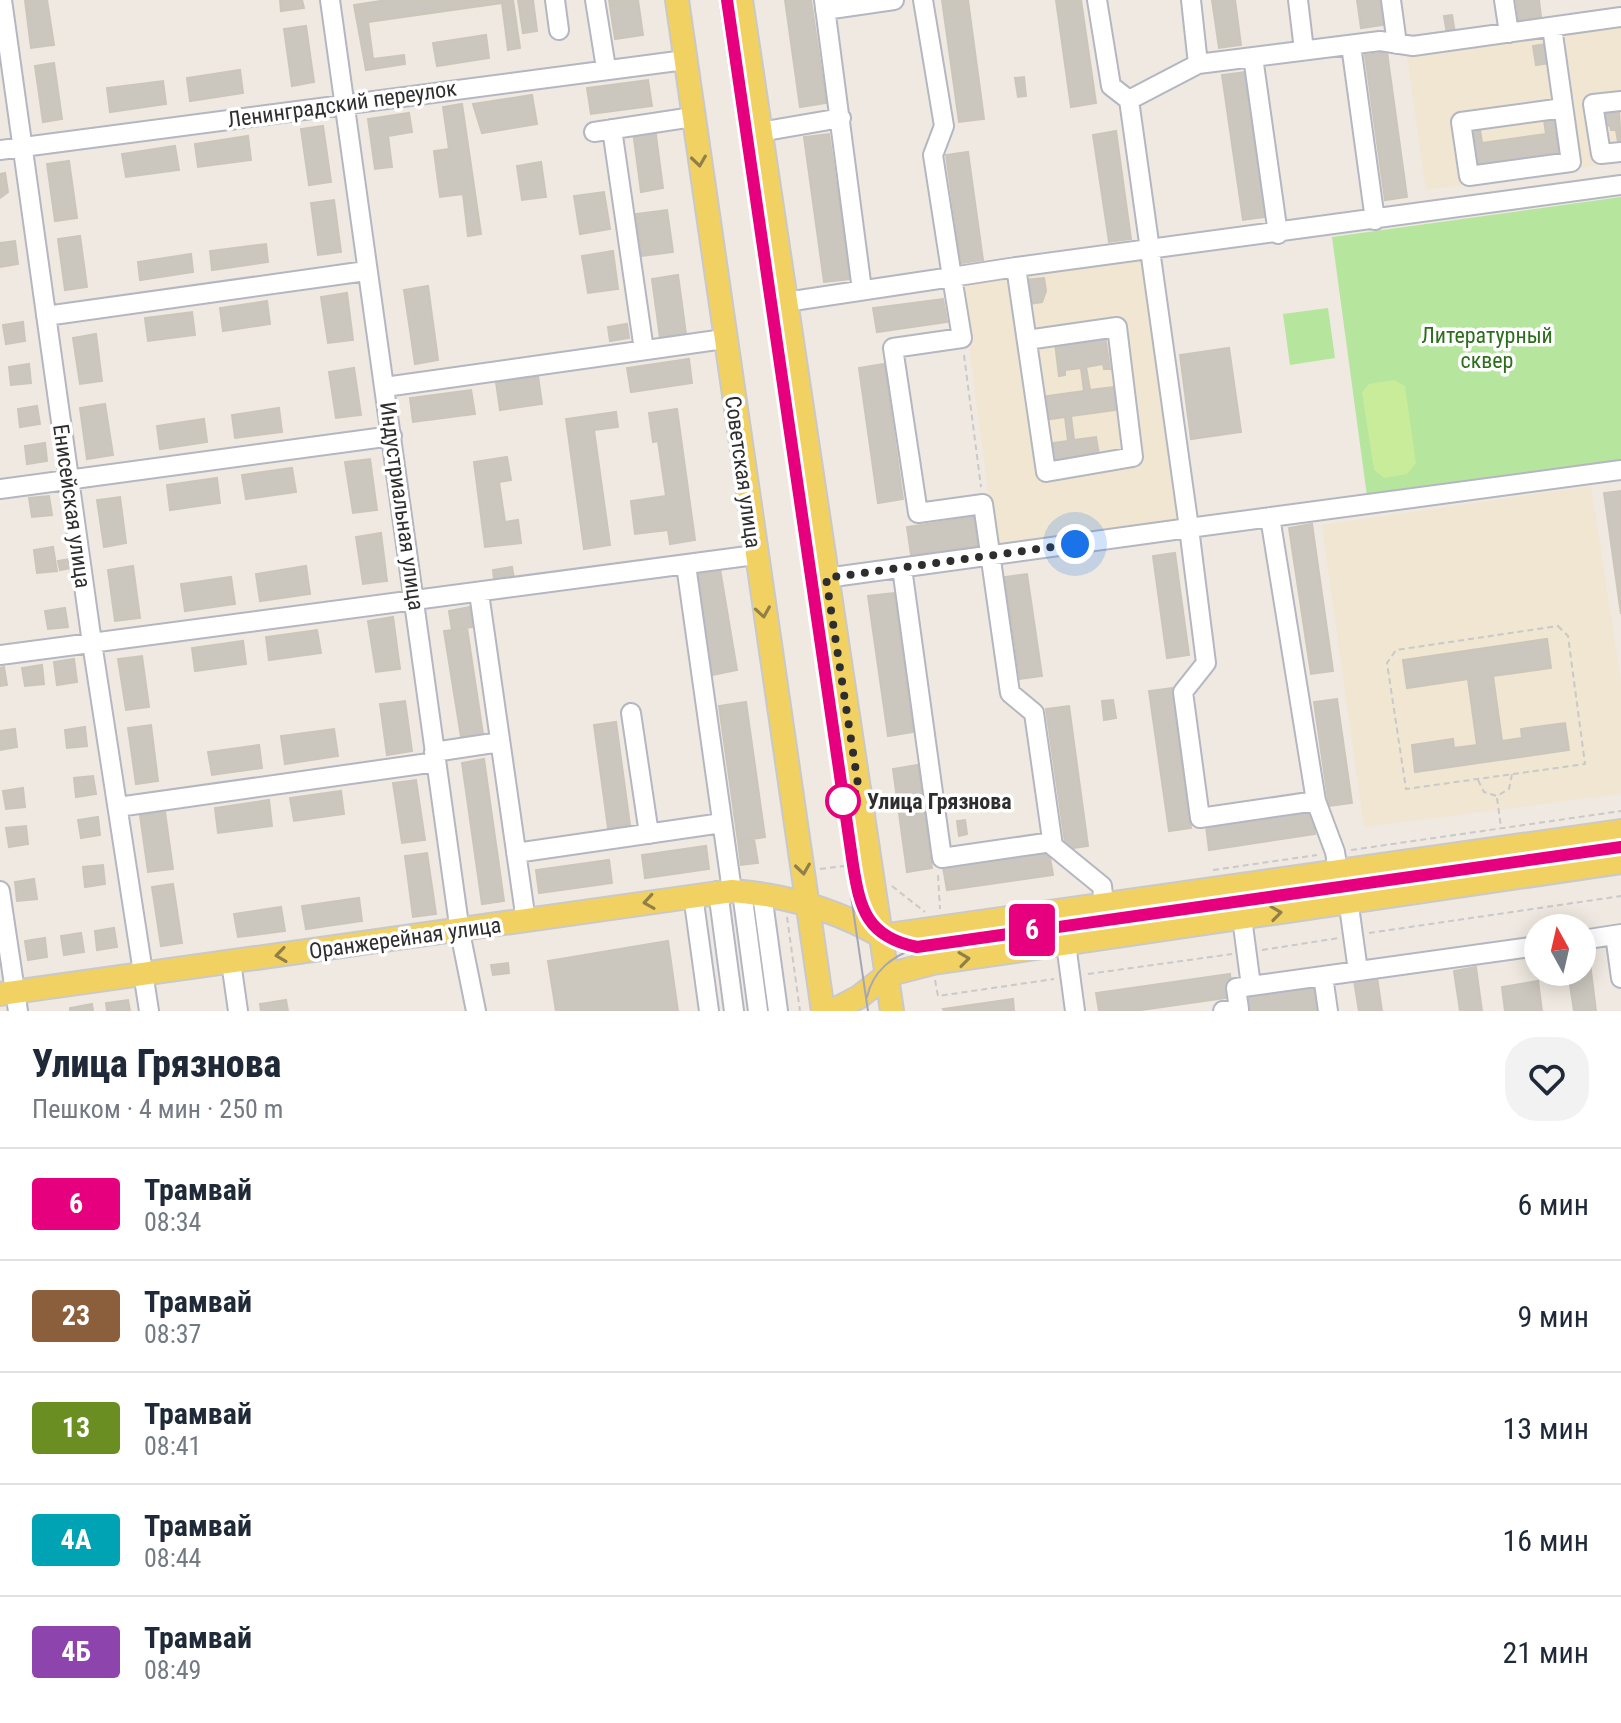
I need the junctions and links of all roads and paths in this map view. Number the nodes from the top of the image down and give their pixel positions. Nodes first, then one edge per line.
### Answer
1 (2, 0) edge
2 (330, 0) edge
3 (555, 0) edge
4 (595, 0) edge
5 (677, 0) edge
6 (741, 0) edge
7 (894, 0) edge
8 (923, 0) edge
9 (1097, 0) edge
10 (1191, 0) edge
11 (1298, 0) edge
12 (1391, 0) edge
13 (1504, 0) edge
14 (824, 5) edge
15 (1621, 17) edge
16 (1552, 27) junction
17 (559, 30) dead end
18 (1509, 33) junction
19 (1397, 44) junction
20 (1351, 45) junction
21 (1304, 50) junction
22 (1253, 57) junction
23 (685, 60) junction
24 (1198, 64) junction
25 (606, 68) junction
26 (1129, 100) junction
27 (1621, 101) edge
28 (344, 104) junction
29 (1563, 108) junction
30 (693, 117) junction
31 (841, 118) junction
32 (760, 132) junction
33 (22, 146) junction
34 (0, 150) edge
35 (1621, 152) edge
36 (1621, 185) edge
37 (1375, 220) junction
38 (1278, 234) junction
39 (1151, 249) junction
40 (1016, 267) junction
41 (366, 271) junction
42 (952, 277) junction
43 (862, 290) junction
44 (786, 302) junction
45 (46, 316) junction
46 (962, 338) junction
47 (724, 339) junction
48 (1027, 340) junction
49 (644, 350) junction
50 (385, 387) junction
51 (392, 436) junction
52 (1621, 470) edge
53 (68, 478) junction
54 (0, 489) edge
55 (983, 504) junction
56 (1270, 517) junction
57 (1189, 528) junction
58 (755, 555) junction
59 (990, 555) junction
60 (686, 565) junction
61 (902, 568) junction
62 (826, 578) junction
63 (479, 593) junction
64 (415, 599) junction
65 (92, 643) junction
66 (0, 655) edge
67 (631, 713) dead end
68 (500, 742) junction
69 (435, 757) junction
70 (1512, 774) junction
71 (1477, 778) junction
72 (1497, 796) junction
73 (1316, 801) junction
74 (118, 807) junction
75 (722, 823) junction
76 (1501, 828) dead end
77 (1621, 831) edge
78 (649, 834) junction
79 (1052, 842) junction
80 (516, 853) junction
81 (942, 858) junction
82 (1621, 862) edge
83 (858, 865) dead end
84 (813, 870) dead end
85 (1341, 871) junction
86 (890, 885) dead end
87 (0, 891) edge
88 (738, 892) junction
89 (693, 895) junction
90 (785, 900) junction
91 (1348, 902) junction
92 (1104, 904) junction
93 (808, 907) junction
94 (940, 910) dead end
95 (926, 912) dead end
96 (1242, 918) junction
97 (526, 921) junction
98 (460, 932) junction
99 (1618, 935) edge
100 (881, 936) junction
101 (1596, 938) edge
102 (1066, 944) junction
103 (1524, 948) edge
104 (231, 962) junction
105 (1358, 971) junction
106 (143, 973) junction
107 (887, 975) junction
108 (1323, 976) junction
109 (1621, 978) edge
110 (1251, 986) junction
111 (11, 999) edge
112 (832, 1010) edge
113 (149, 1011) edge
114 (238, 1011) edge
115 (476, 1011) edge
116 (709, 1011) edge
117 (734, 1011) edge
118 (758, 1011) edge
119 (778, 1011) edge
120 (800, 1011) edge
121 (892, 1011) edge
122 (1075, 1011) edge
123 (1223, 1011) edge
124 (1328, 1011) edge

1 - 33 street, Енисейская улица
2 - 28 street, Индустриальная улица
3 - 17 street
4 - 25 street
5 - 23 main road, Советская улица
6 - 32 main road
7 - 14 street
8 - 42 street
9 - 26 street
10 - 24 street
11 - 21 street
12 - 19 street
13 - 18 street
14 - 31 street
15 - 16 street
16 - 18 street
16 - 29 street
18 - 19 street
19 - 20 street
20 - 21 street
20 - 37 street
21 - 22 street
22 - 24 street
22 - 38 street
23 - 25 street, Ленинградский переулок
23 - 30 main road, Советская улица
24 - 26 street
25 - 28 street, Ленинградский переулок
26 - 39 street
27 - 35 street
28 - 33 street, Ленинградский переулок
28 - 41 street, Индустриальная улица
29 - 29 street
30 -> 47 main road, Советская улица
30 - 49 street
31 - 32 street
31 - 43 street
32 - 44 main road
33 - 34 street, Ленинградский переулок
33 - 45 street, Енисейская улица
36 - 37 street
37 - 38 street
38 - 39 street
39 - 40 street
39 - 57 street
40 - 42 street
40 - 48 street
41 - 45 street
41 - 50 street, Индустриальная улица
42 - 43 street
42 - 46 street
43 - 44 street
44 - 62 main road
45 - 53 street, Енисейская улица
46 - 55 path
46 - 55 street
47 - 49 street
47 - 58 main road, Советская улица
48 - 48 street
49 - 50 street
50 - 51 street, Индустриальная улица
51 - 53 street
51 - 64 street, Индустриальная улица
52 - 56 street
53 - 54 street
53 - 65 street, Енисейская улица
55 - 59 street
56 - 57 street
56 - 73 street
57 - 59 street
57 - 73 street
58 - 60 street
58 -> 93 main road, Советская улица
59 - 61 street
59 - 79 street
60 - 63 street
60 - 75 street
61 - 62 street
61 - 81 street
62 - 100 main road
63 - 64 street
63 - 68 street
64 - 65 street
64 - 69 street, Индустриальная улица
65 - 66 street
65 - 74 street, Енисейская улица
67 - 78 street
68 - 69 street
68 - 80 street
69 - 74 street
69 - 98 street, Индустриальная улица
70 - 71 path
70 - 71 path
70 - 72 path
71 - 72 path
72 - 76 path
73 - 85 street
74 - 106 street, Енисейская улица
75 - 78 street
75 - 88 street
77 - 85 main road
78 - 80 street
79 - 81 street
79 - 92 street
80 - 97 street
81 - 94 path
82 - 91 main road
83 - 84 path
85 - 91 street
85 - 92 main road
86 - 95 path
87 - 111 street
88 - 89 main road, Оранжерейная улица
88 - 90 main road, Оранжерейная улица
88 - 117 street
88 - 118 street
88 - 119 street
89 -> 97 main road, Оранжерейная улица
89 - 116 street
90 - 93 main road, Оранжерейная улица
90 - 120 path
96 -> 91 main road
91 - 105 street
92 - 100 main road
93 - 100 main road
93 - 112 main road, Советская улица
96 - 102 main road
96 - 110 street
97 - 98 main road, Оранжерейная улица
98 -> 104 main road, Оранжерейная улица
98 - 115 street, Индустриальная улица
99 - 101 street
99 - 109 street
100 - 107 main road
107 -> 102 main road
102 - 122 street
103 - 105 street
104 - 106 main road, Оранжерейная улица
104 - 114 street
105 - 108 street
106 - 111 main road, Оранжерейная улица
106 - 113 street, Енисейская улица
107 - 112 main road
107 - 121 main road
108 - 110 street
108 - 124 street
110 - 123 street

